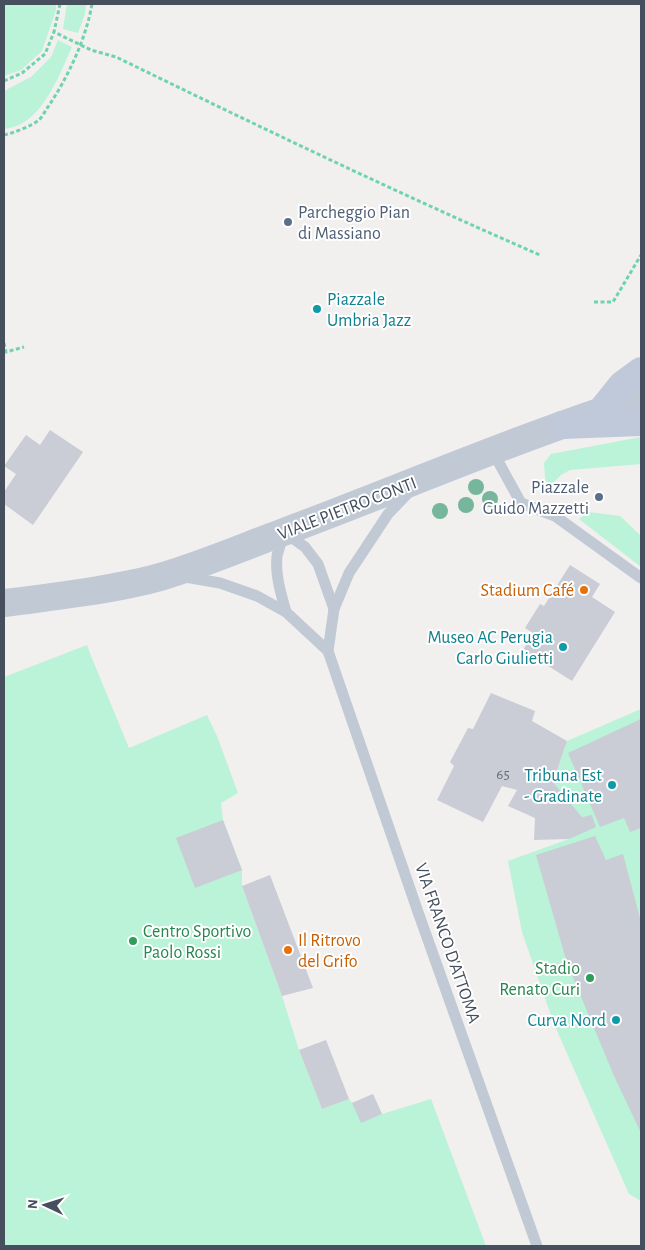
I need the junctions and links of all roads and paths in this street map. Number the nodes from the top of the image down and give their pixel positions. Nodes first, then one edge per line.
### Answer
1 (60, 4) edge
2 (92, 4) edge
3 (54, 32) junction
4 (81, 45) junction
5 (4, 81) edge
6 (4, 135) edge
7 (641, 255) edge
8 (540, 256) dead end
9 (594, 302) dead end
10 (4, 343) edge
11 (24, 347) dead end
12 (5, 352) edge
13 (641, 371) edge
14 (641, 398) edge
15 (602, 410) junction
16 (641, 422) edge
17 (562, 425) junction
18 (493, 452) junction
19 (423, 478) junction
20 (284, 532) junction
21 (160, 577) junction
22 (641, 578) edge
23 (4, 590) edge
24 (46, 598) junction
25 (4, 603) edge
26 (334, 609) junction
27 (286, 612) junction
28 (328, 651) junction
29 (537, 1246) edge

1 - 3 path
2 - 4 path
3 - 4 path
3 - 5 path
4 - 6 path
4 - 8 path
7 - 9 path
10 - 12 path
11 - 12 path
13 - 15 main road
14 - 15 street, VIALE PIETRO CONTI
15 - 17 street, VIALE PIETRO CONTI
16 - 17 main road
17 - 18 street, VIALE PIETRO CONTI
18 - 19 street, VIALE PIETRO CONTI
18 - 22 lane
19 - 20 street, VIALE PIETRO CONTI
19 - 26 lane, VIA FRANCO D'ATTOMA
20 - 21 street, VIALE PIETRO CONTI
20 - 26 lane, VIA FRANCO D'ATTOMA
20 - 27 lane
21 - 24 street, VIALE PIETRO CONTI
21 - 27 lane, VIA FRANCO D'ATTOMA
23 - 24 street, VIALE PIETRO CONTI
24 - 25 street, VIALE PIETRO CONTI
26 - 28 lane, VIA FRANCO D'ATTOMA
27 - 28 lane, VIA FRANCO D'ATTOMA
28 - 29 lane, VIA FRANCO D'ATTOMA

